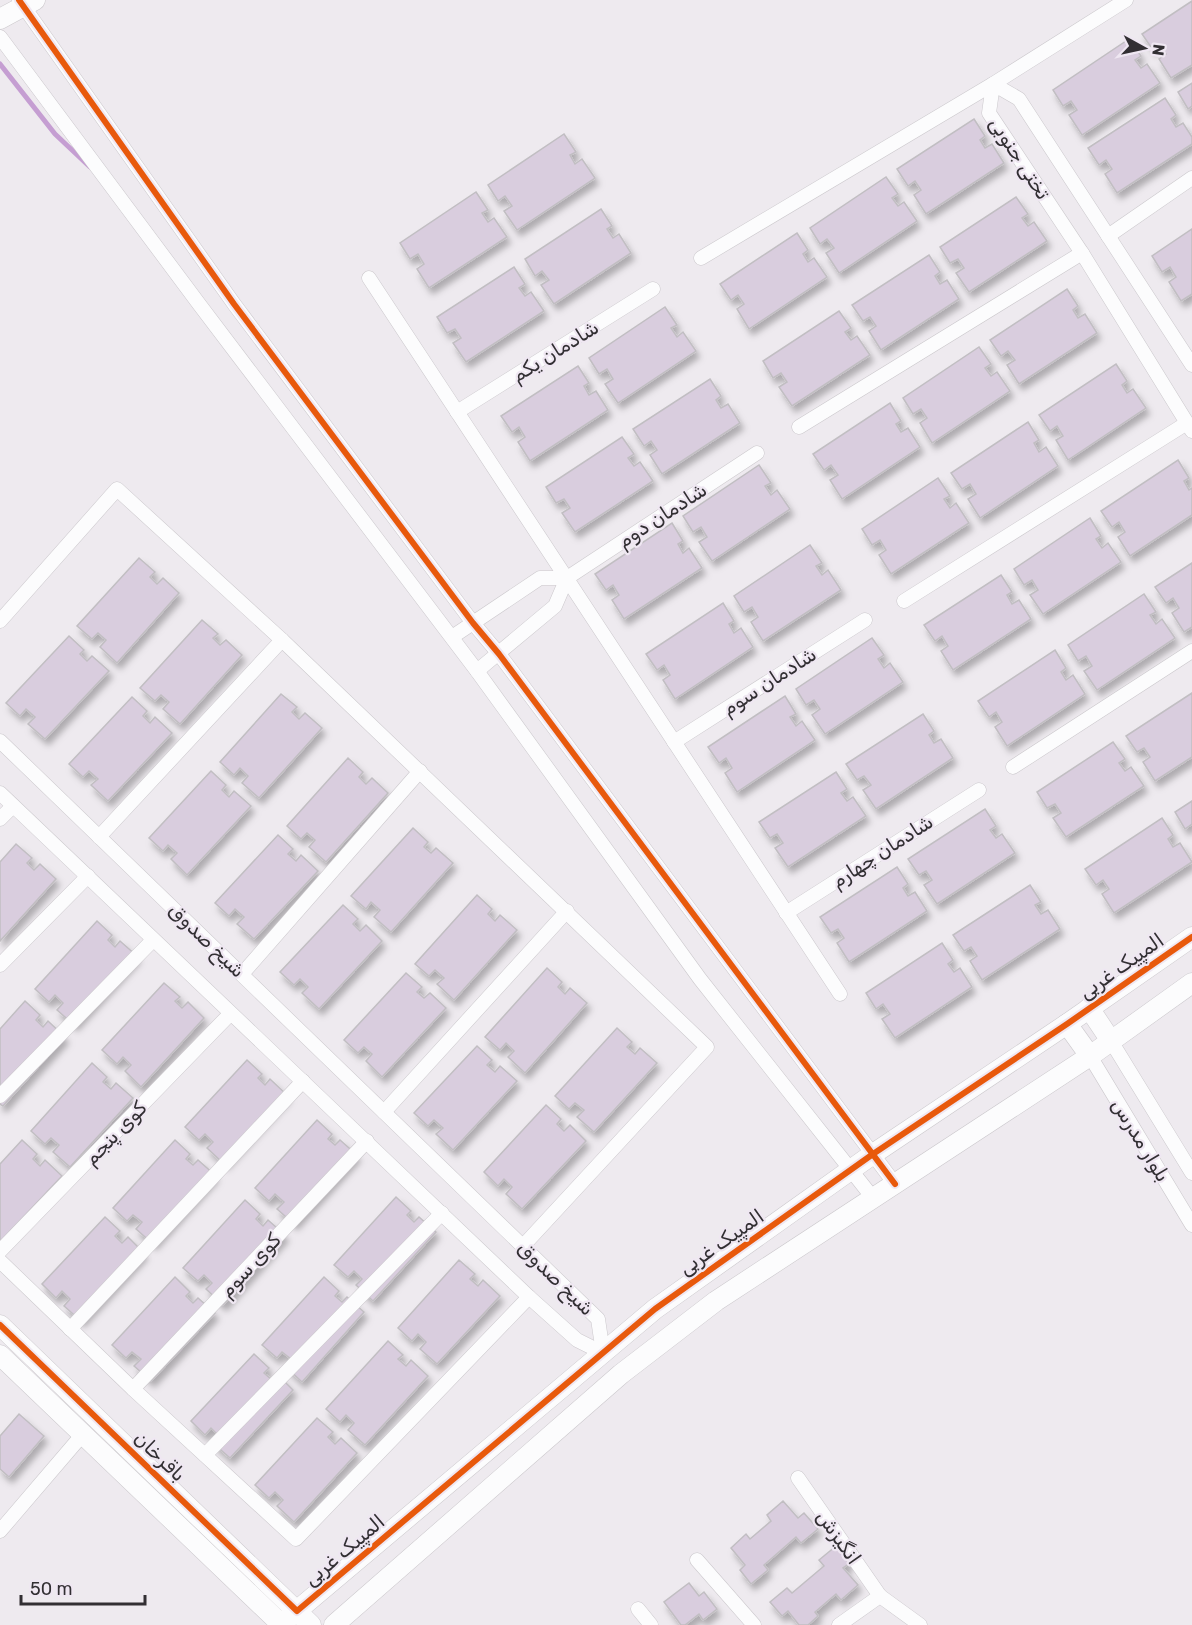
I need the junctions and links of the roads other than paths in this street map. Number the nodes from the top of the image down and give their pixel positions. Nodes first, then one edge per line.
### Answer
1 (1126, 0) edge
2 (26, 2) edge
3 (0, 19) edge
4 (0, 37) edge
5 (993, 84) junction
6 (1192, 178) edge
7 (1108, 236) junction
8 (1082, 253) junction
9 (701, 258) dead end
10 (369, 278) dead end
11 (653, 289) dead end
12 (1192, 365) edge
13 (457, 412) junction
14 (799, 427) dead end
15 (1189, 427) edge
16 (757, 453) dead end
17 (567, 578) junction
18 (904, 601) dead end
19 (865, 620) dead end
20 (0, 621) edge
21 (473, 623) junction
22 (452, 637) junction
23 (282, 640) junction
24 (1192, 651) edge
25 (499, 654) junction
26 (477, 671) junction
27 (0, 741) edge
28 (674, 742) junction
29 (1013, 767) dead end
30 (420, 771) junction
31 (979, 790) dead end
32 (0, 793) edge
33 (13, 806) junction
34 (0, 819) edge
35 (99, 837) junction
36 (88, 876) junction
37 (567, 911) junction
38 (786, 913) junction
39 (1192, 937) edge
40 (153, 940) junction
41 (0, 965) edge
42 (242, 974) junction
43 (1192, 983) edge
44 (840, 994) dead end
45 (1089, 1008) junction
46 (230, 1014) junction
47 (1067, 1024) junction
48 (1111, 1041) junction
49 (1090, 1056) junction
50 (303, 1081) junction
51 (0, 1096) edge
52 (384, 1112) junction
53 (367, 1141) junction
54 (873, 1154) junction
55 (850, 1170) junction
56 (1192, 1173) edge
57 (895, 1184) junction
58 (873, 1198) junction
59 (442, 1213) junction
60 (1192, 1225) edge
61 (523, 1246) junction
62 (0, 1251) edge
63 (0, 1261) edge
64 (529, 1297) junction
65 (0, 1324) edge
66 (70, 1329) junction
67 (603, 1353) junction
68 (0, 1355) edge
69 (621, 1374) junction
70 (133, 1389) junction
71 (83, 1434) junction
72 (205, 1455) junction
73 (798, 1478) dead end
74 (0, 1531) edge
75 (697, 1560) dead end
76 (880, 1596) junction
77 (638, 1609) dead end
78 (304, 1618) edge
79 (281, 1625) edge
80 (334, 1625) edge
81 (651, 1625) edge
82 (754, 1625) edge
83 (839, 1625) edge
84 (920, 1625) edge

1 - 5 street
2 - 3 street
2 - 21 street
4 - 22 street
5 - 7 street, تختی جنوبی
5 - 8 street, تختی جنوبی
5 - 9 street
6 - 7 street
7 - 12 street, تختی جنوبی
8 - 14 street
8 - 15 street, تختی جنوبی
10 - 13 street
11 - 13 street, شادمان یکم
13 - 17 street
15 - 18 street
16 - 17 street, شادمان دوم
17 - 21 street
17 - 25 street
17 - 28 street
19 - 28 street, شادمان سوم
20 - 23 street
21 - 22 street
21 - 25 street
22 - 26 street
23 - 30 street
23 - 35 street
24 - 29 street
25 - 26 street
25 - 54 street
26 - 55 street
27 - 35 street, شیخ صدوق
28 - 38 street
30 - 37 street
30 - 42 street
31 - 38 street, شادمان چهارم
32 - 33 street, شیخ صدوق
33 - 34 street
33 - 36 street, شیخ صدوق
35 - 42 street, شیخ صدوق
36 - 40 street, شیخ صدوق
36 - 41 street
37 - 52 street
37 - 61 street
38 - 44 street
39 - 45 street, المپیک غربی
40 - 46 street, شیخ صدوق
40 - 51 street
42 - 52 street, شیخ صدوق
43 - 48 street
45 - 47 street, المپیک غربی
45 - 48 street
46 - 50 street, شیخ صدوق
46 - 62 street, کوی پنجم
47 - 49 street
47 - 54 street, المپیک غربی
48 - 49 street
48 - 56 street, بلوار مدرس
49 - 57 street
49 - 60 street, بلوار مدرس
50 - 53 street, شیخ صدوق
50 - 66 street
52 - 61 street, شیخ صدوق
53 - 59 street, شیخ صدوق
53 - 70 street, کوی سوم
54 - 55 street, المپیک غربی
54 - 57 street
55 - 58 street
55 - 67 street, المپیک غربی
57 - 58 street
58 - 69 street
59 - 64 street, شیخ صدوق
59 - 72 street
61 - 67 street, شیخ صدوق
63 - 66 street
64 - 67 street, شیخ صدوق
64 - 72 street
65 - 78 street, باقرخان
66 - 70 street
67 - 69 street
67 - 78 street, المپیک غربی
68 - 71 street, باقرخان
69 - 80 street
70 - 72 street
71 - 74 street
71 - 79 street, باقرخان
73 - 76 street, انگیزش
75 - 82 street
76 - 83 street
76 - 84 street, انگیزش
77 - 81 street
78 - 79 street, المپیک غربی

